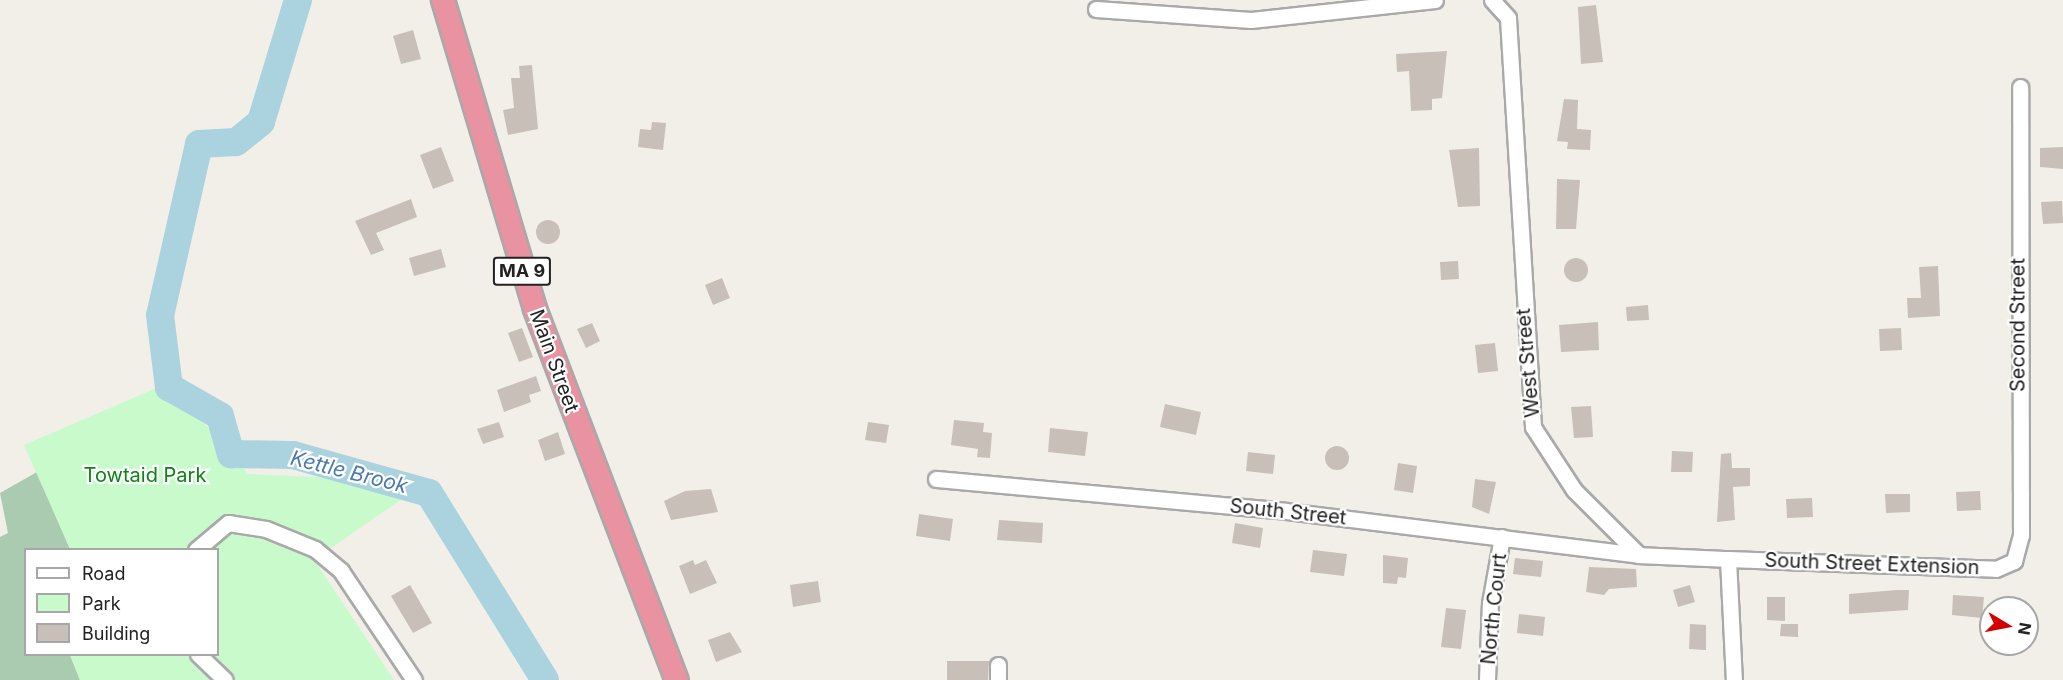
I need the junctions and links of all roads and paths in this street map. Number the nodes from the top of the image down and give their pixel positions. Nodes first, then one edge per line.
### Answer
1 (443, 0) edge
2 (1435, 0) edge
3 (1492, 0) edge
4 (1096, 9) dead end
5 (2020, 87) dead end
6 (936, 479) dead end
7 (1502, 537) junction
8 (197, 548) edge
9 (1639, 555) junction
10 (1728, 559) junction
11 (2014, 561) joint
12 (200, 656) edge
13 (225, 680) edge
14 (414, 680) edge
15 (677, 680) edge
16 (1487, 680) edge
17 (1734, 680) edge

1 - 15 highway, Main Street / MA 9
2 - 4 street
3 - 9 street, West Street
5 - 11 street, Second Street
6 - 7 street, South Street
7 - 9 street, South Street
7 - 16 street, North Court
8 - 14 street
9 - 10 street
10 - 11 street, South Street Extension
10 - 17 street
12 - 13 street

